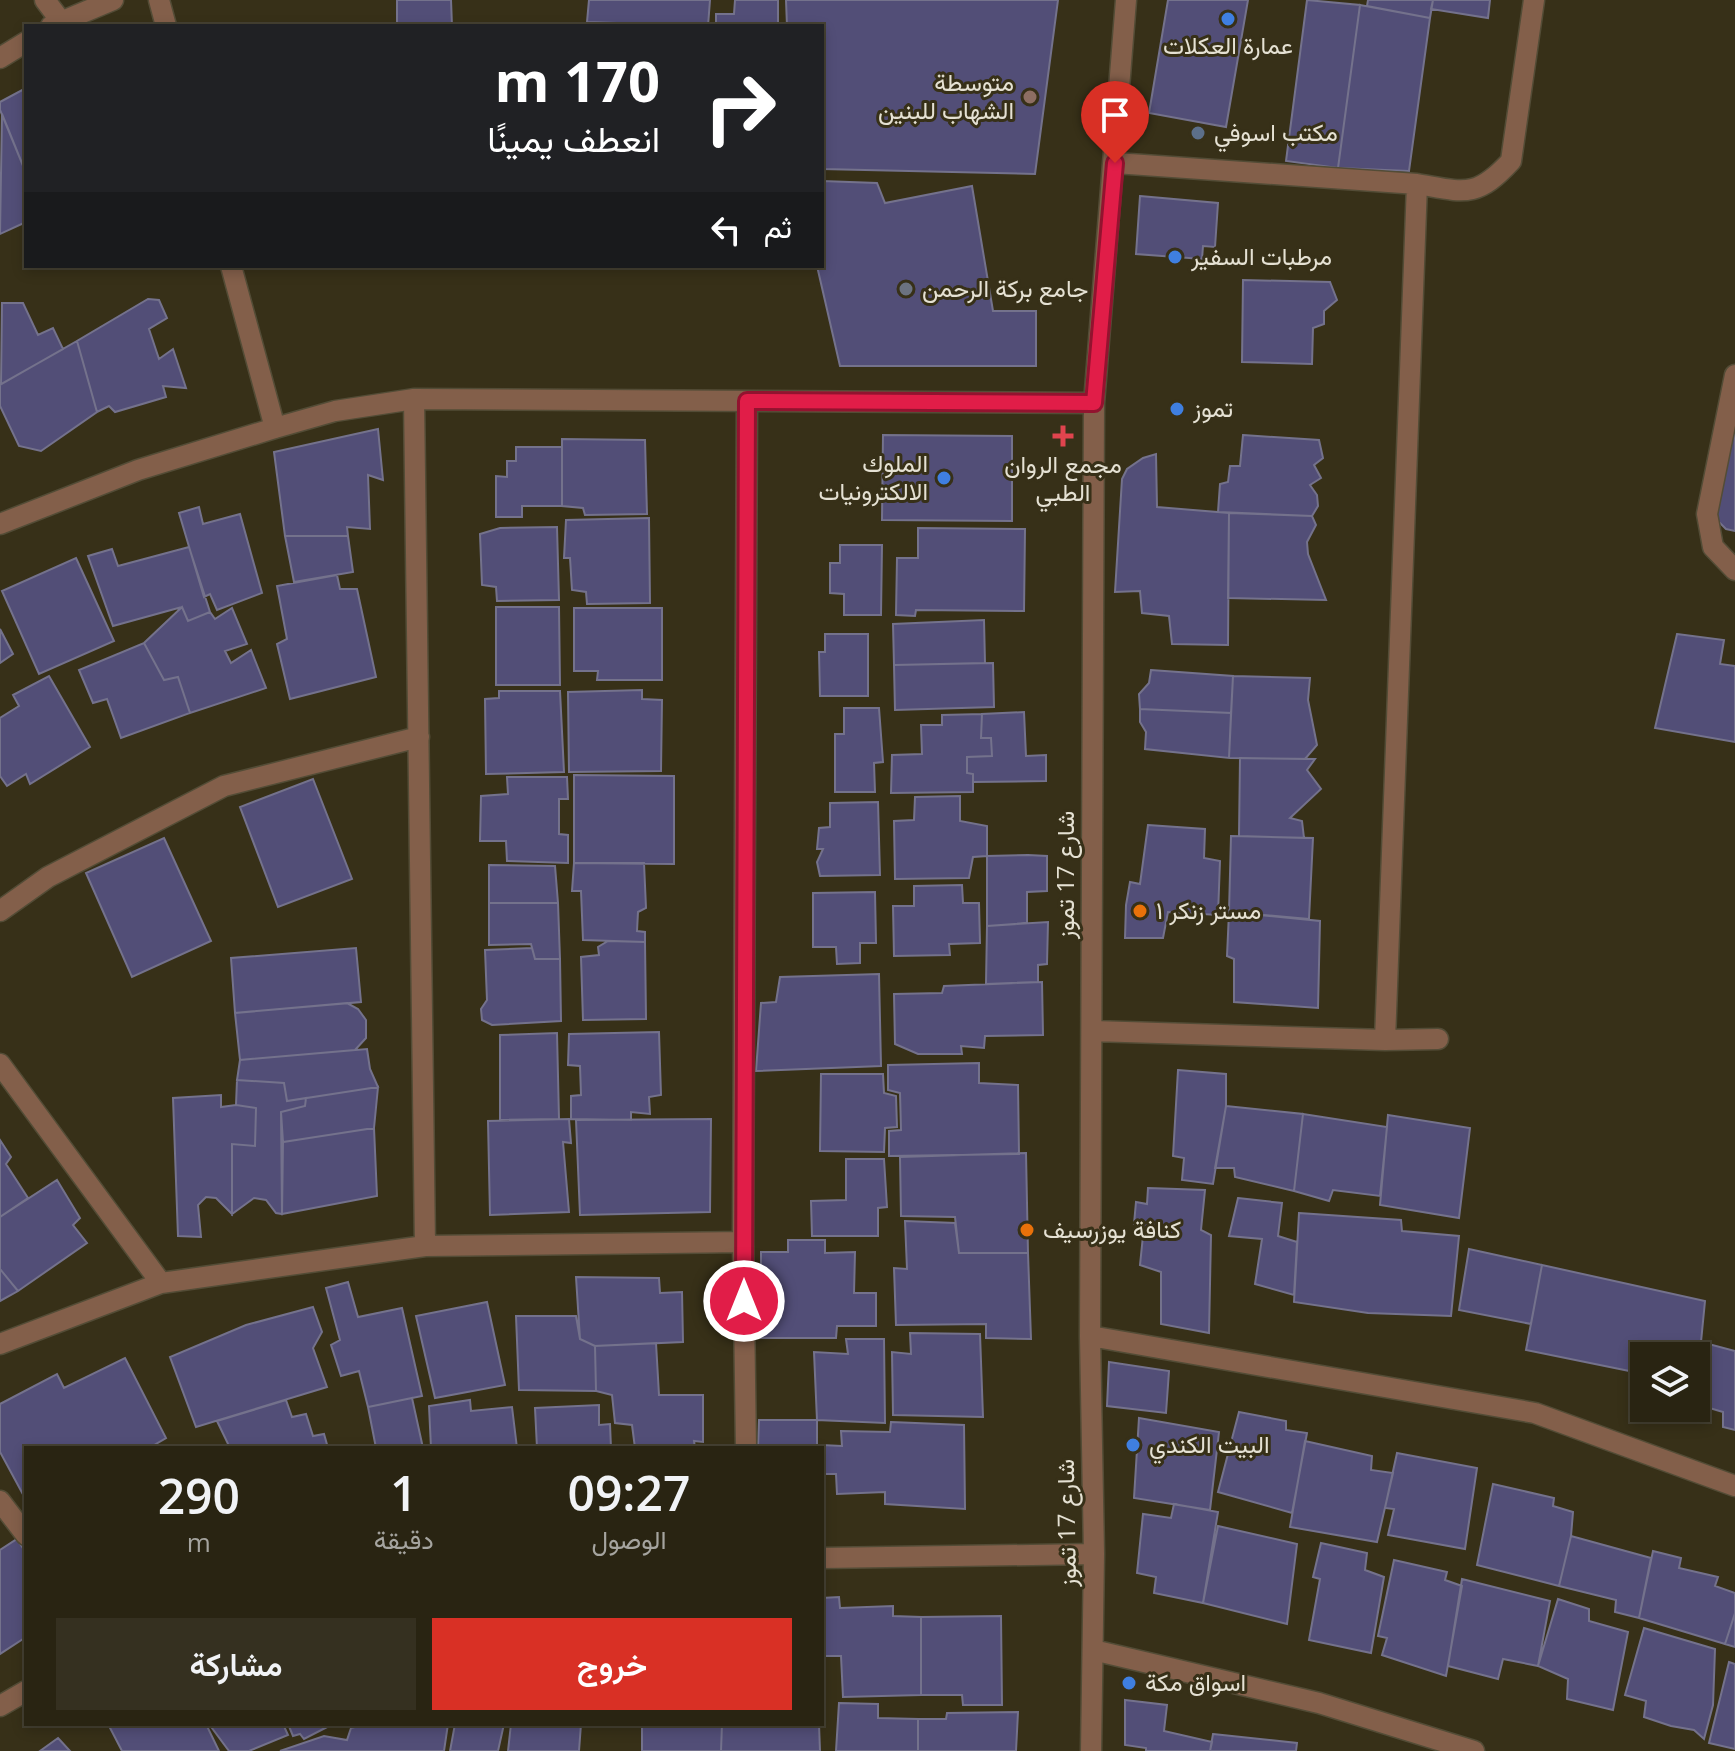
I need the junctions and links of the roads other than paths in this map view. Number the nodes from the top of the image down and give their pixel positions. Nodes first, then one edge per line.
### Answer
1 (45, 0) edge
2 (113, 0) edge
3 (159, 0) edge
4 (1126, 0) edge
5 (1534, 0) edge
6 (56, 23) edge
7 (165, 24) edge
8 (24, 43) edge
9 (0, 58) edge
10 (1115, 163) junction
11 (1417, 184) junction
12 (232, 268) edge
13 (1735, 375) edge
14 (414, 399) junction
15 (747, 401) junction
16 (1094, 403) junction
17 (275, 428) junction
18 (0, 524) edge
19 (1735, 570) edge
20 (419, 737) junction
21 (0, 911) edge
22 (1093, 1031) junction
23 (1438, 1039) dead end
24 (1385, 1040) junction
25 (0, 1064) edge
26 (743, 1242) junction
27 (425, 1246) junction
28 (161, 1283) junction
29 (1090, 1336) junction
30 (0, 1344) edge
31 (746, 1446) edge
32 (1735, 1486) edge
33 (0, 1501) edge
34 (24, 1532) edge
35 (1094, 1554) junction
36 (824, 1558) edge
37 (1093, 1650) junction
38 (24, 1692) edge
39 (0, 1706) edge
40 (1091, 1751) edge
41 (1474, 1751) edge

1 - 6 street
2 - 6 street
3 - 7 street
4 - 10 street, شارع 17 تموز
5 - 11 street
8 - 9 street
10 - 11 street
10 - 16 street, شارع 17 تموز
11 - 24 street
12 - 17 street
13 - 19 street
14 - 15 street
14 - 17 street
14 - 20 street
15 - 16 street
15 - 26 street
16 - 22 street, شارع 17 تموز
17 - 18 street
20 - 21 street
20 - 27 street
22 - 24 street
22 - 29 street, شارع 17 تموز
23 - 24 street
25 - 28 street
26 - 27 street
26 - 31 street
27 - 28 street
28 - 30 street
29 - 32 street
29 - 35 street, شارع 17 تموز
33 - 34 street
35 - 36 street
35 - 37 street, شارع 17 تموز
37 - 40 street, شارع 17 تموز
37 - 41 street
38 - 39 street

